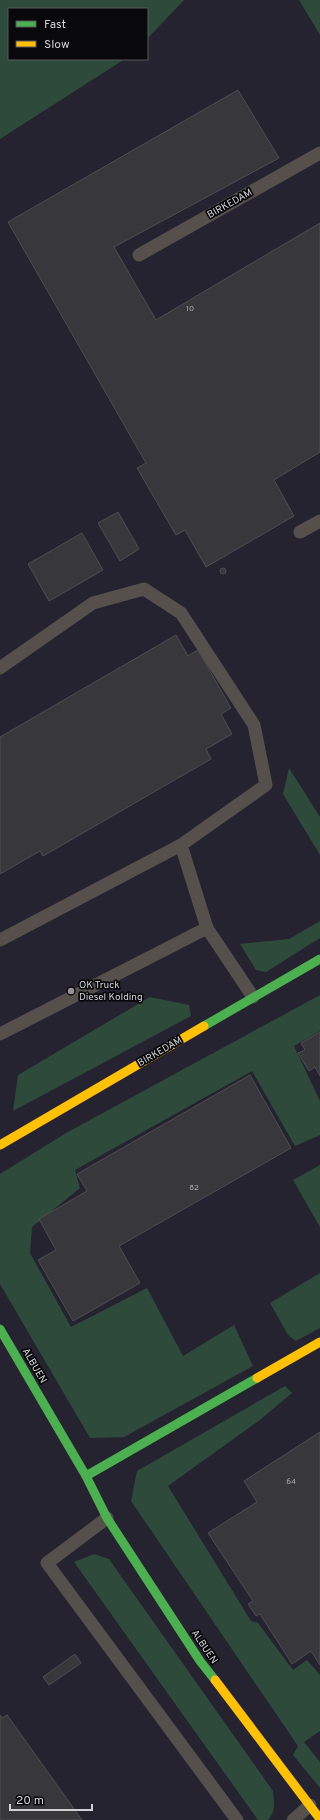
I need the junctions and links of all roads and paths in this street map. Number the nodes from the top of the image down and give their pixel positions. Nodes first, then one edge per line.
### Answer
1 (320, 153) edge
2 (139, 255) dead end
3 (320, 521) edge
4 (300, 532) dead end
5 (0, 668) edge
6 (181, 845) junction
7 (208, 928) junction
8 (0, 940) edge
9 (320, 959) edge
10 (253, 998) junction
11 (0, 1034) edge
12 (0, 1145) edge
13 (0, 1329) edge
14 (320, 1342) edge
15 (86, 1476) junction
16 (107, 1518) junction
17 (310, 1805) junction
18 (320, 1819) edge
19 (237, 1820) edge
20 (293, 1820) edge

1 - 2 lane, BIRKEDAM
3 - 4 lane
5 - 6 lane
6 - 7 lane
6 - 8 lane
7 - 10 lane
7 - 11 lane
9 - 10 street, BIRKEDAM
10 - 12 street, BIRKEDAM
13 - 15 street, ALBUEN
14 - 15 street
15 - 16 street, ALBUEN
16 - 17 street, ALBUEN
16 - 19 lane
17 - 18 street, ALBUEN
17 - 20 lane

